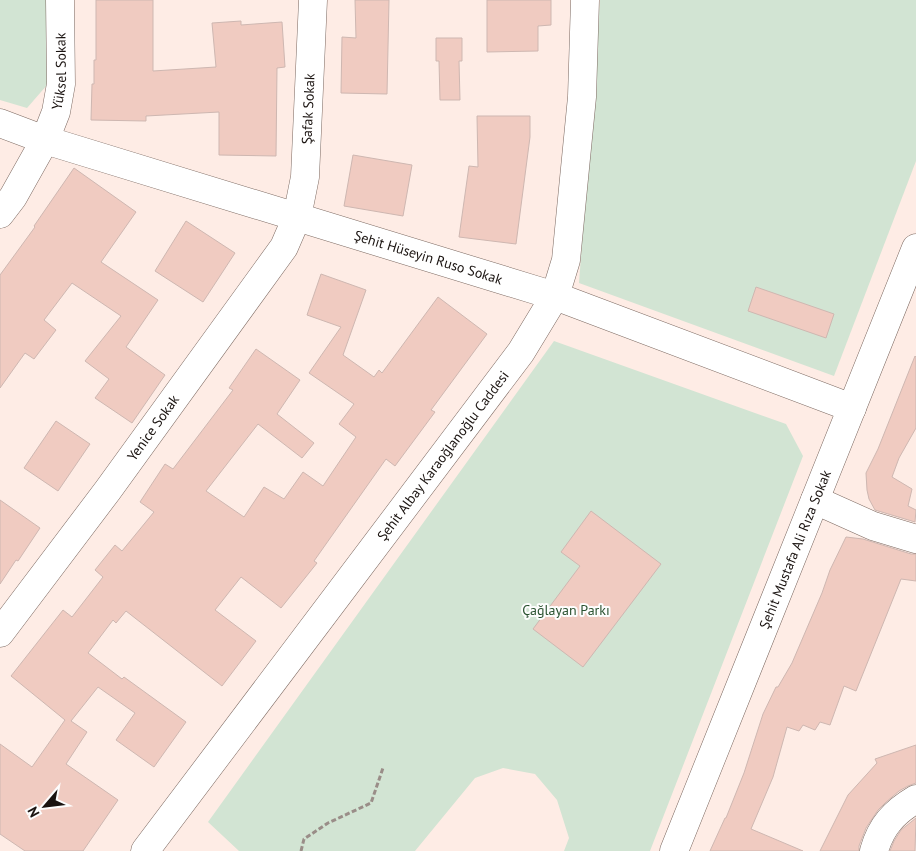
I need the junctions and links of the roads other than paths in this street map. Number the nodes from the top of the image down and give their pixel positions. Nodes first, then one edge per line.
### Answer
1 (60, 0) edge
2 (313, 0) edge
3 (585, 0) edge
4 (0, 123) edge
5 (45, 140) junction
6 (0, 214) edge
7 (297, 217) junction
8 (916, 248) edge
9 (556, 296) junction
10 (852, 408) junction
11 (815, 500) junction
12 (916, 539) edge
13 (0, 633) edge
14 (916, 799) edge
15 (145, 851) edge
16 (674, 851) edge
17 (874, 851) edge

1 - 5 street, Yüksel Sokak
2 - 7 street, Şafak Sokak
3 - 9 street, Şehit Albay Karaoğlanoğlu Caddesi
4 - 5 street, Şehit Hüseyin Ruso Sokak
5 - 6 street, Yüksel Sokak
5 - 7 street, Şehit Hüseyin Ruso Sokak
7 - 9 street, Şehit Hüseyin Ruso Sokak
7 - 13 street, Yenice Sokak
8 - 10 street, Şehit Mustafa Ali Rıza Sokak
9 - 10 street, Şehit Hüseyin Ruso Sokak
9 - 15 street, Şehit Albay Karaoğlanoğlu Caddesi
10 - 11 street, Şehit Mustafa Ali Rıza Sokak
11 - 12 street
11 - 16 street, Şehit Mustafa Ali Rıza Sokak
14 - 17 street

